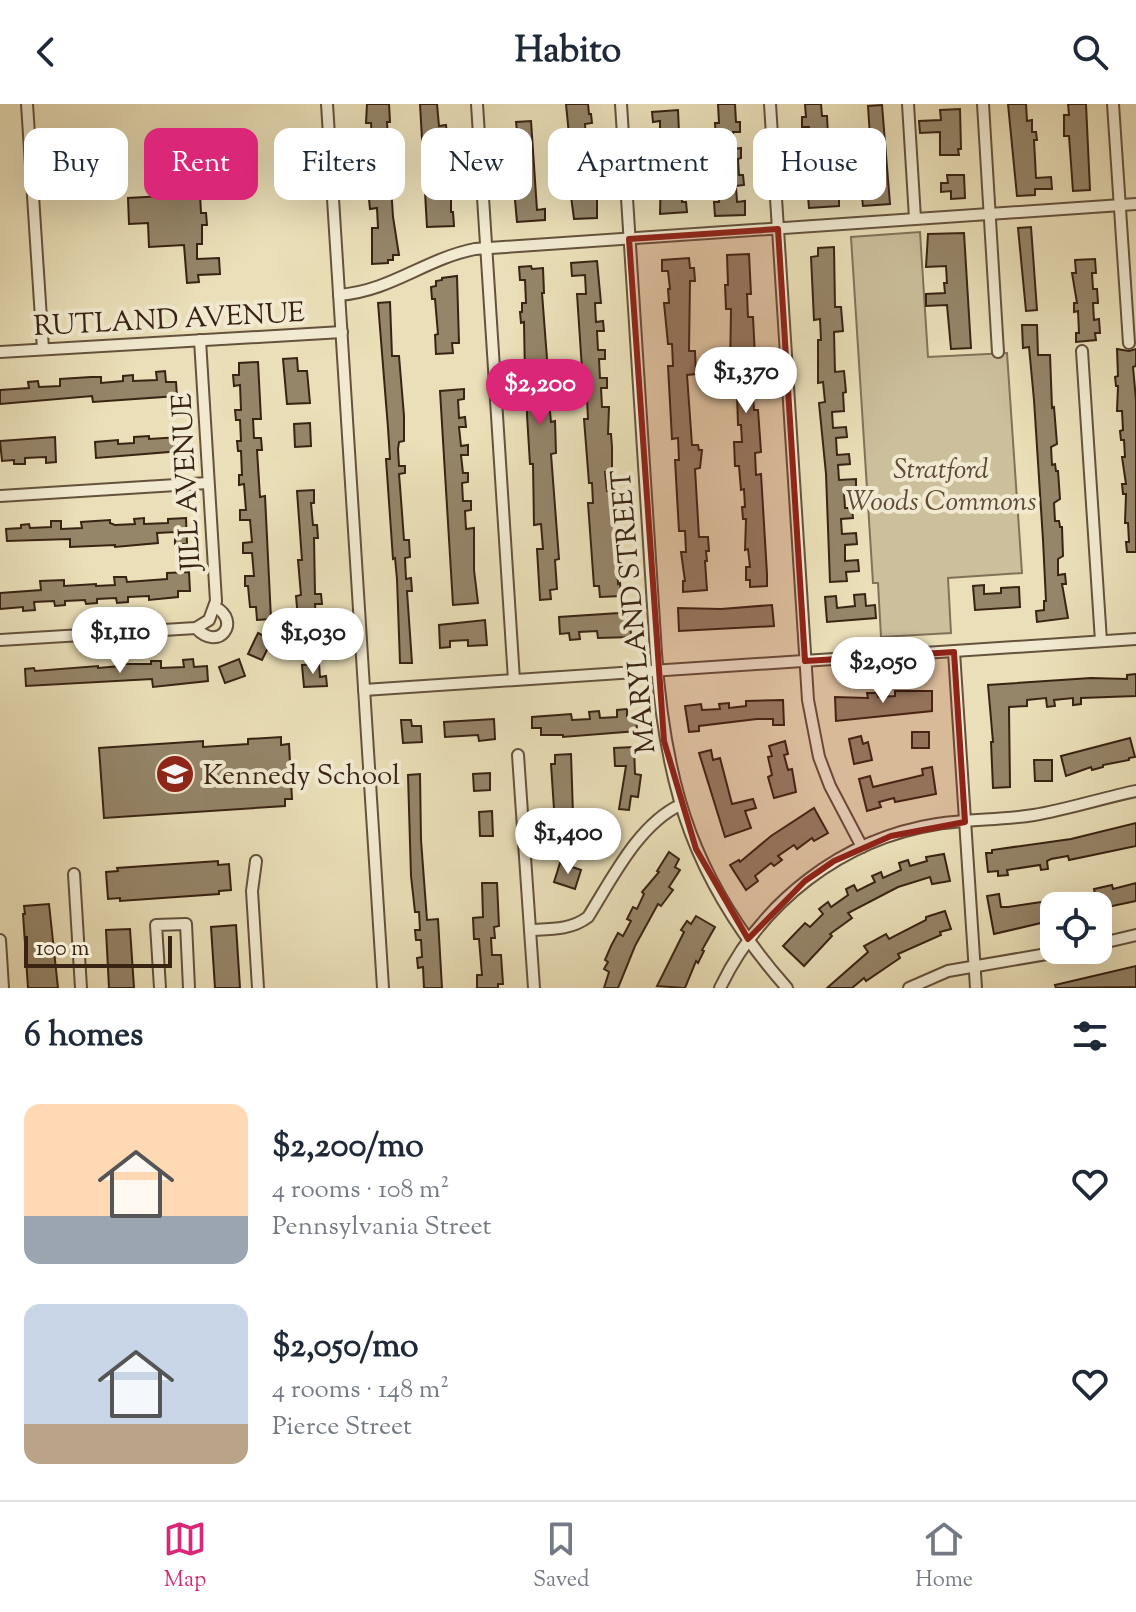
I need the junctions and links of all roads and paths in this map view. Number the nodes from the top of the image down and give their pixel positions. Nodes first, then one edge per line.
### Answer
1 (27, 104) edge
2 (327, 104) edge
3 (477, 104) edge
4 (621, 104) edge
5 (770, 104) edge
6 (908, 104) edge
7 (983, 104) edge
8 (1113, 104) edge
9 (1136, 204) edge
10 (1120, 205) junction
11 (990, 214) junction
12 (915, 218) junction
13 (778, 229) junction
14 (629, 239) junction
15 (487, 247) junction
16 (339, 295) junction
17 (342, 332) junction
18 (200, 340) junction
19 (1129, 343) dead end
20 (43, 349) junction
21 (1082, 351) dead end
22 (0, 352) edge
23 (998, 352) dead end
24 (208, 483) junction
25 (0, 496) edge
26 (215, 607) junction
27 (196, 628) junction
28 (1136, 639) edge
29 (0, 640) edge
30 (1101, 641) junction
31 (954, 652) junction
32 (805, 661) junction
33 (657, 671) junction
34 (514, 680) junction
35 (364, 690) junction
36 (518, 755) dead end
37 (1136, 791) edge
38 (680, 805) junction
39 (965, 822) junction
40 (862, 847) junction
41 (256, 861) dead end
42 (74, 874) dead end
43 (530, 930) junction
44 (1136, 935) edge
45 (748, 939) junction
46 (0, 940) edge
47 (1112, 941) edge
48 (1040, 955) edge
49 (975, 967) junction
50 (3, 988) edge
51 (81, 988) edge
52 (160, 988) edge
53 (189, 988) edge
54 (258, 988) edge
55 (383, 988) edge
56 (534, 988) edge
57 (720, 988) edge
58 (787, 988) edge
59 (909, 988) edge
60 (976, 988) edge

1 - 20 street
2 - 16 street
3 - 15 street
4 - 14 street, MARYLAND STREET
5 - 13 street
6 - 12 street
7 - 11 street
8 - 10 street
9 - 10 street, RUTLAND AVENUE
10 - 11 street, RUTLAND AVENUE
10 - 19 street
11 - 12 street, RUTLAND AVENUE
11 - 23 street
12 - 13 street, RUTLAND AVENUE
13 - 14 street, RUTLAND AVENUE
13 - 32 street
14 - 15 street, RUTLAND AVENUE
14 - 33 street, MARYLAND STREET
15 - 16 street, RUTLAND AVENUE
15 - 34 street
16 - 17 street
17 - 18 street, RUTLAND AVENUE
17 - 35 street
18 - 20 street, RUTLAND AVENUE
18 - 24 street, JILL AVENUE
20 - 22 street, RUTLAND AVENUE
21 - 30 street
24 - 25 street
24 - 26 street, JILL AVENUE
26 - 27 street, JILL AVENUE
26 - 27 street
27 - 29 street
28 - 30 street
30 - 31 street
31 - 32 street
31 - 39 street
32 - 33 street
32 - 40 street
33 - 34 street
33 - 38 street, MARYLAND STREET
34 - 35 street
35 - 55 street
36 - 43 street
37 - 39 street
38 - 43 street
38 - 45 street, MARYLAND STREET
39 - 40 street
39 - 49 street
40 - 45 street
41 - 54 street
42 - 51 street
43 - 56 street
44 - 47 street
45 - 57 street
45 - 58 street, MARYLAND STREET
46 - 50 street
48 - 49 street
49 - 59 street
49 - 60 street
52 - 53 street

